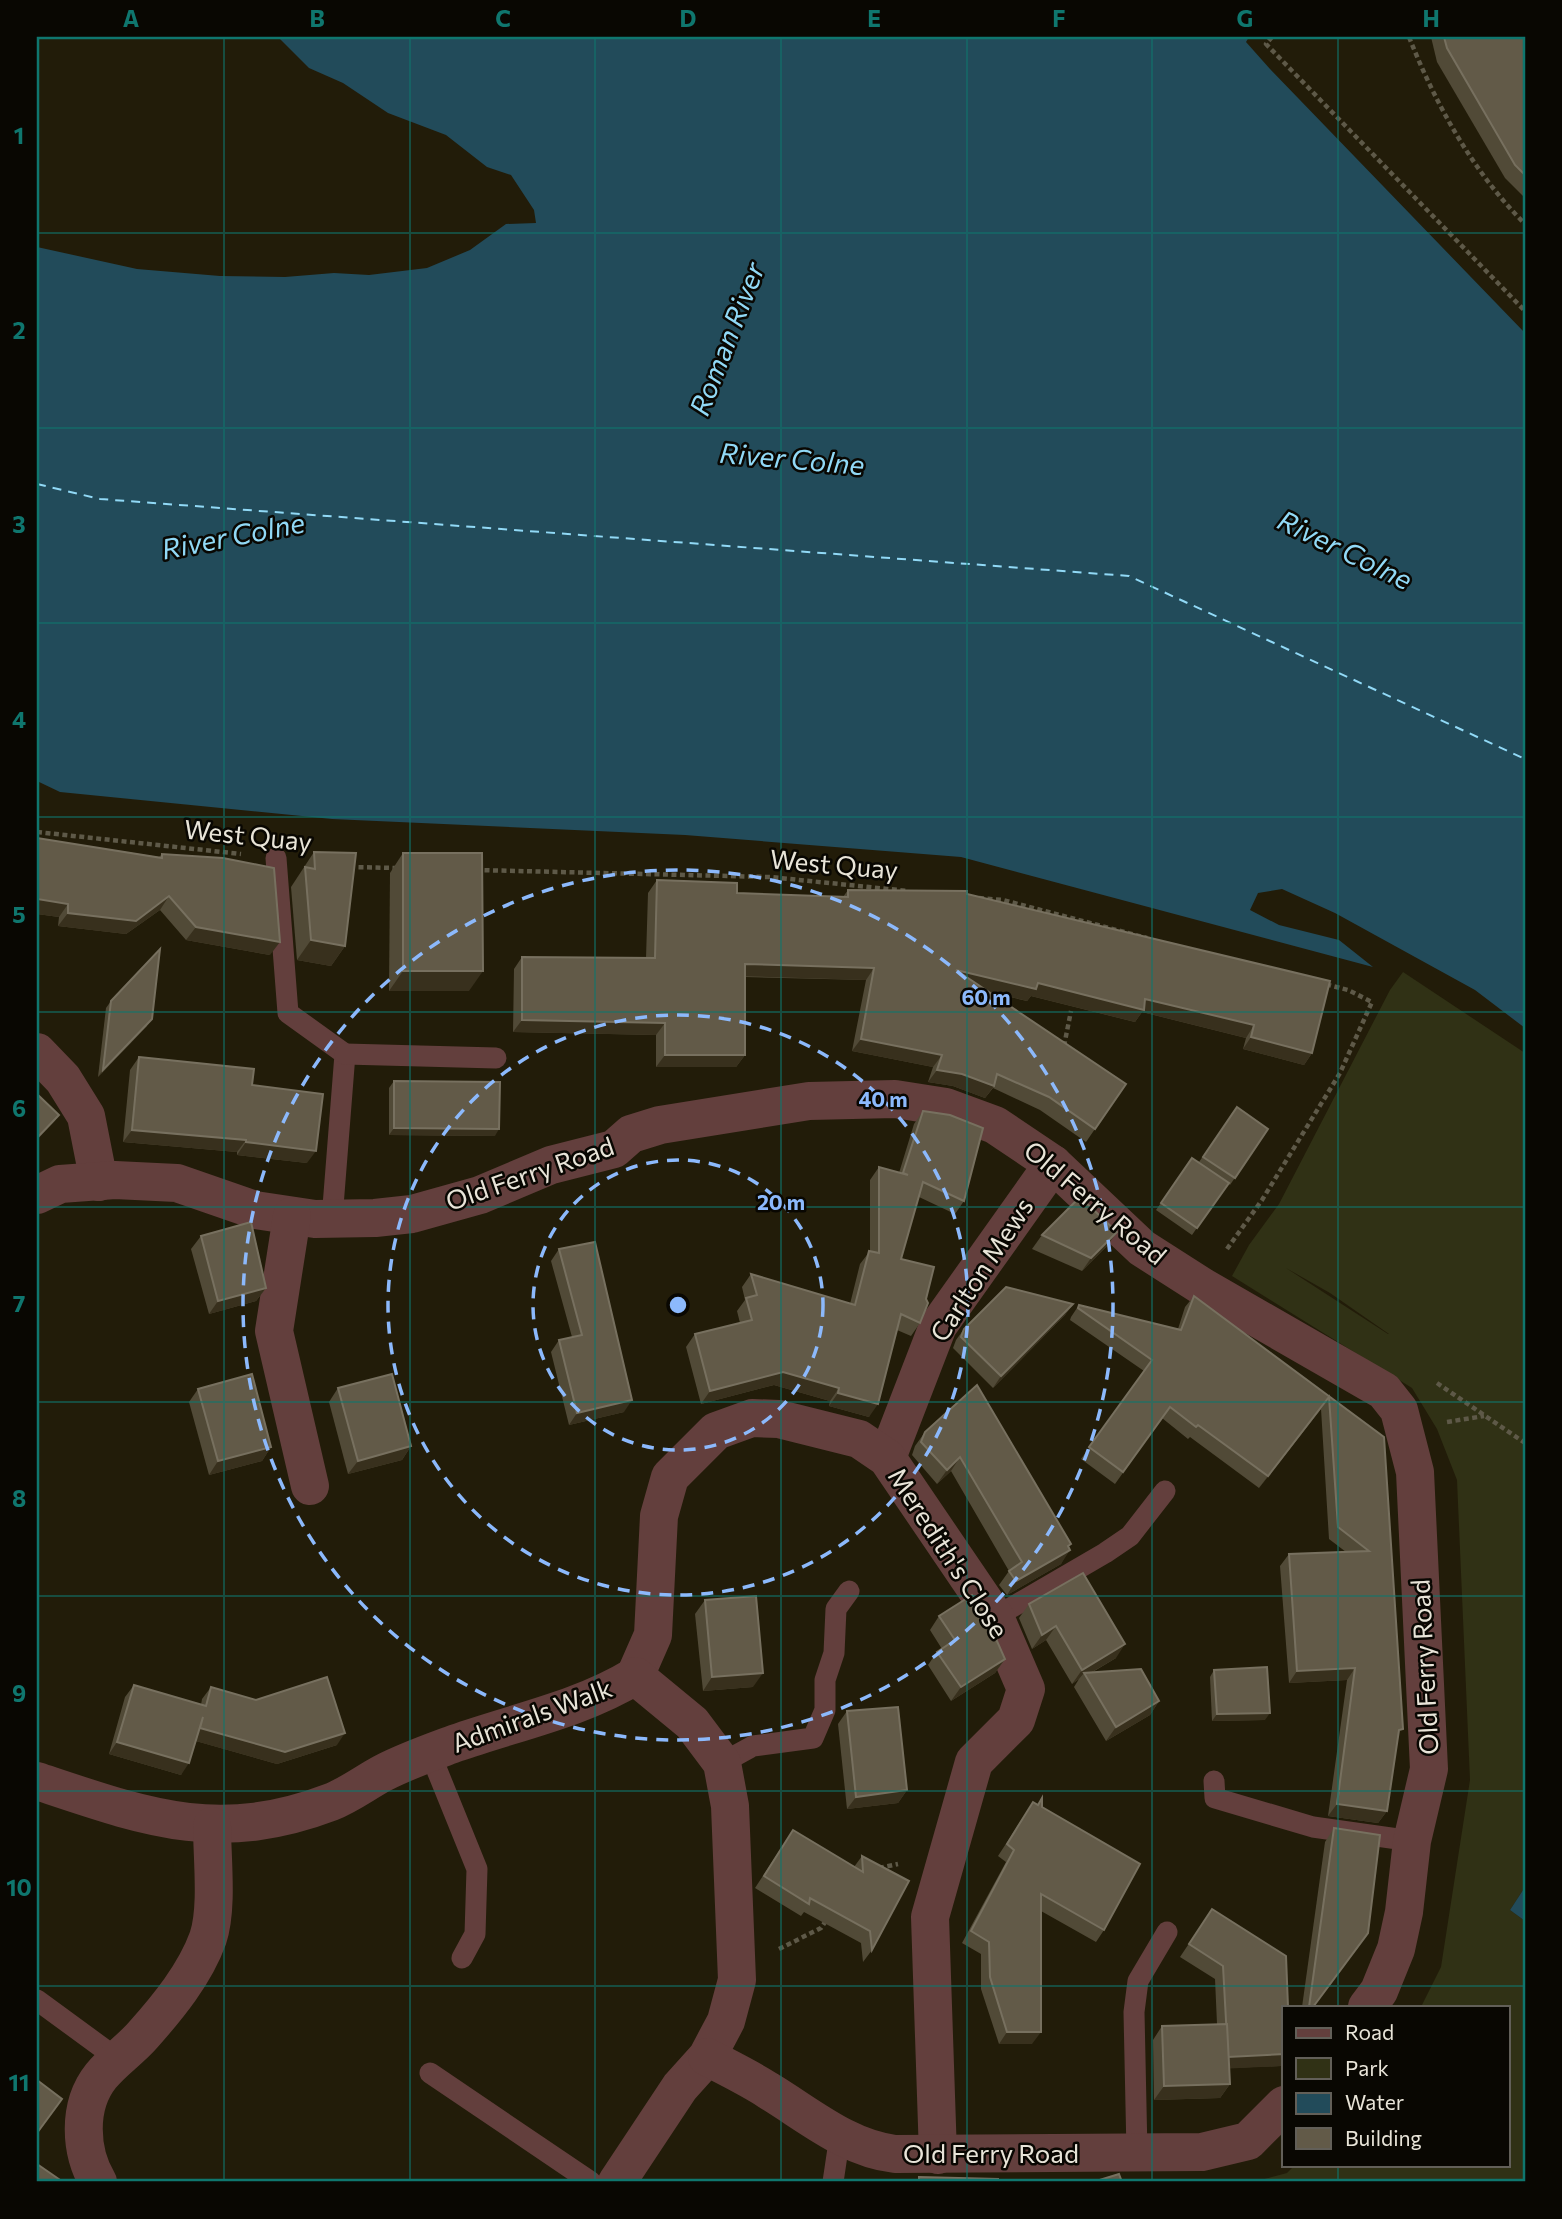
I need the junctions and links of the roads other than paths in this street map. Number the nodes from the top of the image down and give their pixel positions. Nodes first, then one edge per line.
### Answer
1 (276, 858) road end
2 (37, 1052) edge
3 (345, 1054) junction
4 (496, 1058) dead end
5 (1053, 1164) junction
6 (99, 1182) junction
7 (37, 1195) edge
8 (292, 1216) junction
9 (332, 1219) junction
10 (887, 1458) junction
11 (310, 1486) dead end
12 (1165, 1491) dead end
13 (849, 1591) dead end
14 (995, 1617) junction
15 (635, 1676) junction
16 (430, 1753) junction
17 (722, 1763) junction
18 (1214, 1780) dead end
19 (37, 1782) edge
20 (212, 1826) junction
21 (1412, 1841) junction
22 (1167, 1932) dead end
23 (462, 1958) dead end
24 (37, 2000) edge
25 (1368, 2006) edge
26 (707, 2057) junction
27 (119, 2060) junction
28 (430, 2073) dead end
29 (1282, 2107) edge
30 (840, 2135) junction
31 (1137, 2153) junction
32 (938, 2155) junction
33 (98, 2182) edge
34 (591, 2182) edge
35 (617, 2182) edge
36 (833, 2182) edge

1 - 3 lane
2 - 6 street
3 - 4 lane
3 - 9 lane
5 - 9 street, Old Ferry Road
5 - 10 street, Carlton Mews
5 - 21 street, Old Ferry Road
6 - 7 street, Old Ferry Road
6 - 8 street, Old Ferry Road
8 - 9 street, Old Ferry Road
8 - 11 street
10 - 14 street, Meredith's Close
10 - 15 street, Meredith's Close
12 - 14 lane
13 - 17 lane
14 - 32 street, Meredith's Close
15 - 16 street, Admirals Walk
15 - 17 street, Admirals Walk
16 - 20 street, Admirals Walk
16 - 23 lane
17 - 26 street, Admirals Walk
18 - 21 lane
19 - 20 street, Admirals Walk
20 - 27 street
21 - 25 street, Old Ferry Road
22 - 31 lane
24 - 27 lane
26 - 30 street, Old Ferry Road
26 - 35 street, Admirals Walk
27 - 33 street
28 - 34 lane
29 - 31 street, Old Ferry Road
30 - 32 street, Old Ferry Road
30 - 36 lane
31 - 32 street, Old Ferry Road

